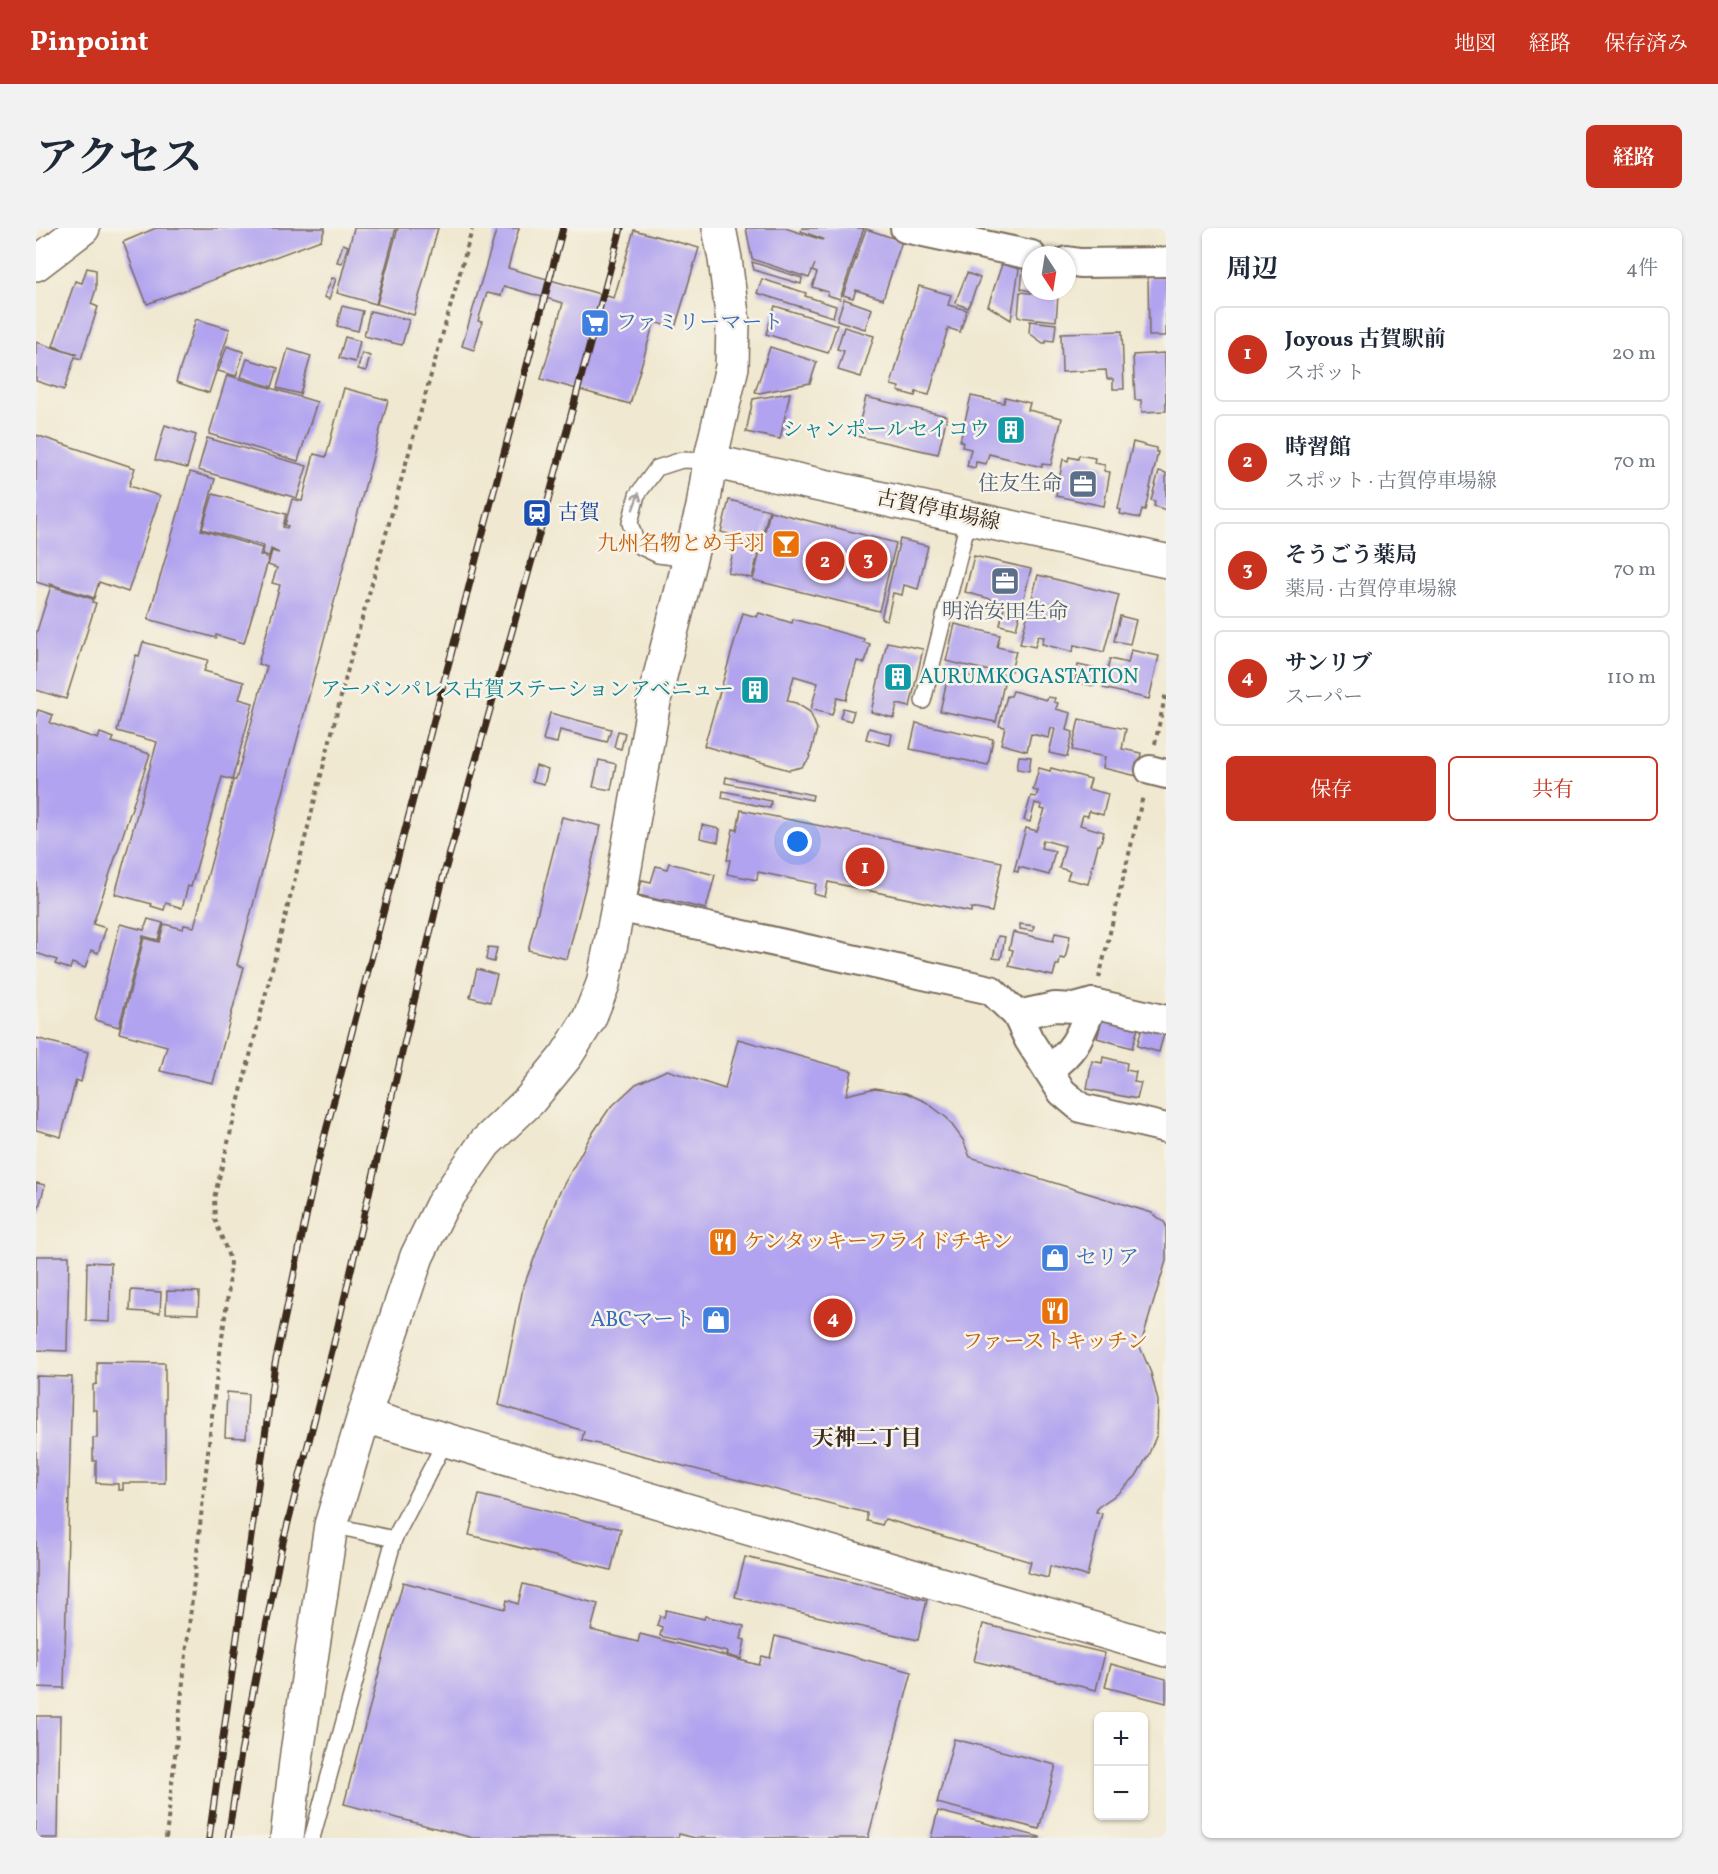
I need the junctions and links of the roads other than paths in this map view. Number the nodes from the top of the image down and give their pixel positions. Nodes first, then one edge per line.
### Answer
1 (83, 228) edge
2 (719, 228) edge
3 (905, 228) edge
4 (1022, 253) edge
5 (1076, 262) edge
6 (1166, 262) edge
7 (36, 264) edge
8 (710, 461) junction
9 (969, 518) junction
10 (690, 559) junction
11 (1166, 561) edge
12 (923, 701) dead end
13 (618, 907) junction
14 (1093, 1003) junction
15 (1017, 1015) junction
16 (1166, 1020) edge
17 (1048, 1070) junction
18 (1166, 1128) edge
19 (364, 1416) junction
20 (446, 1440) junction
21 (331, 1525) junction
22 (394, 1539) junction
23 (1166, 1650) edge
24 (307, 1838) edge

1 - 7 street
2 - 8 street
3 - 4 street
5 - 6 street
8 - 9 street, 古賀停車場線
8 - 10 street
10 -> 8 lane
9 - 11 street, 古賀停車場線
9 - 12 lane
10 - 13 street
13 - 15 street
13 - 19 street
14 - 15 street
14 - 16 street
14 - 17 street
15 - 17 street
17 - 18 street
19 - 20 street
19 - 21 street
20 - 22 lane
20 - 23 street
21 - 22 lane
21 - 24 street
22 - 24 lane

